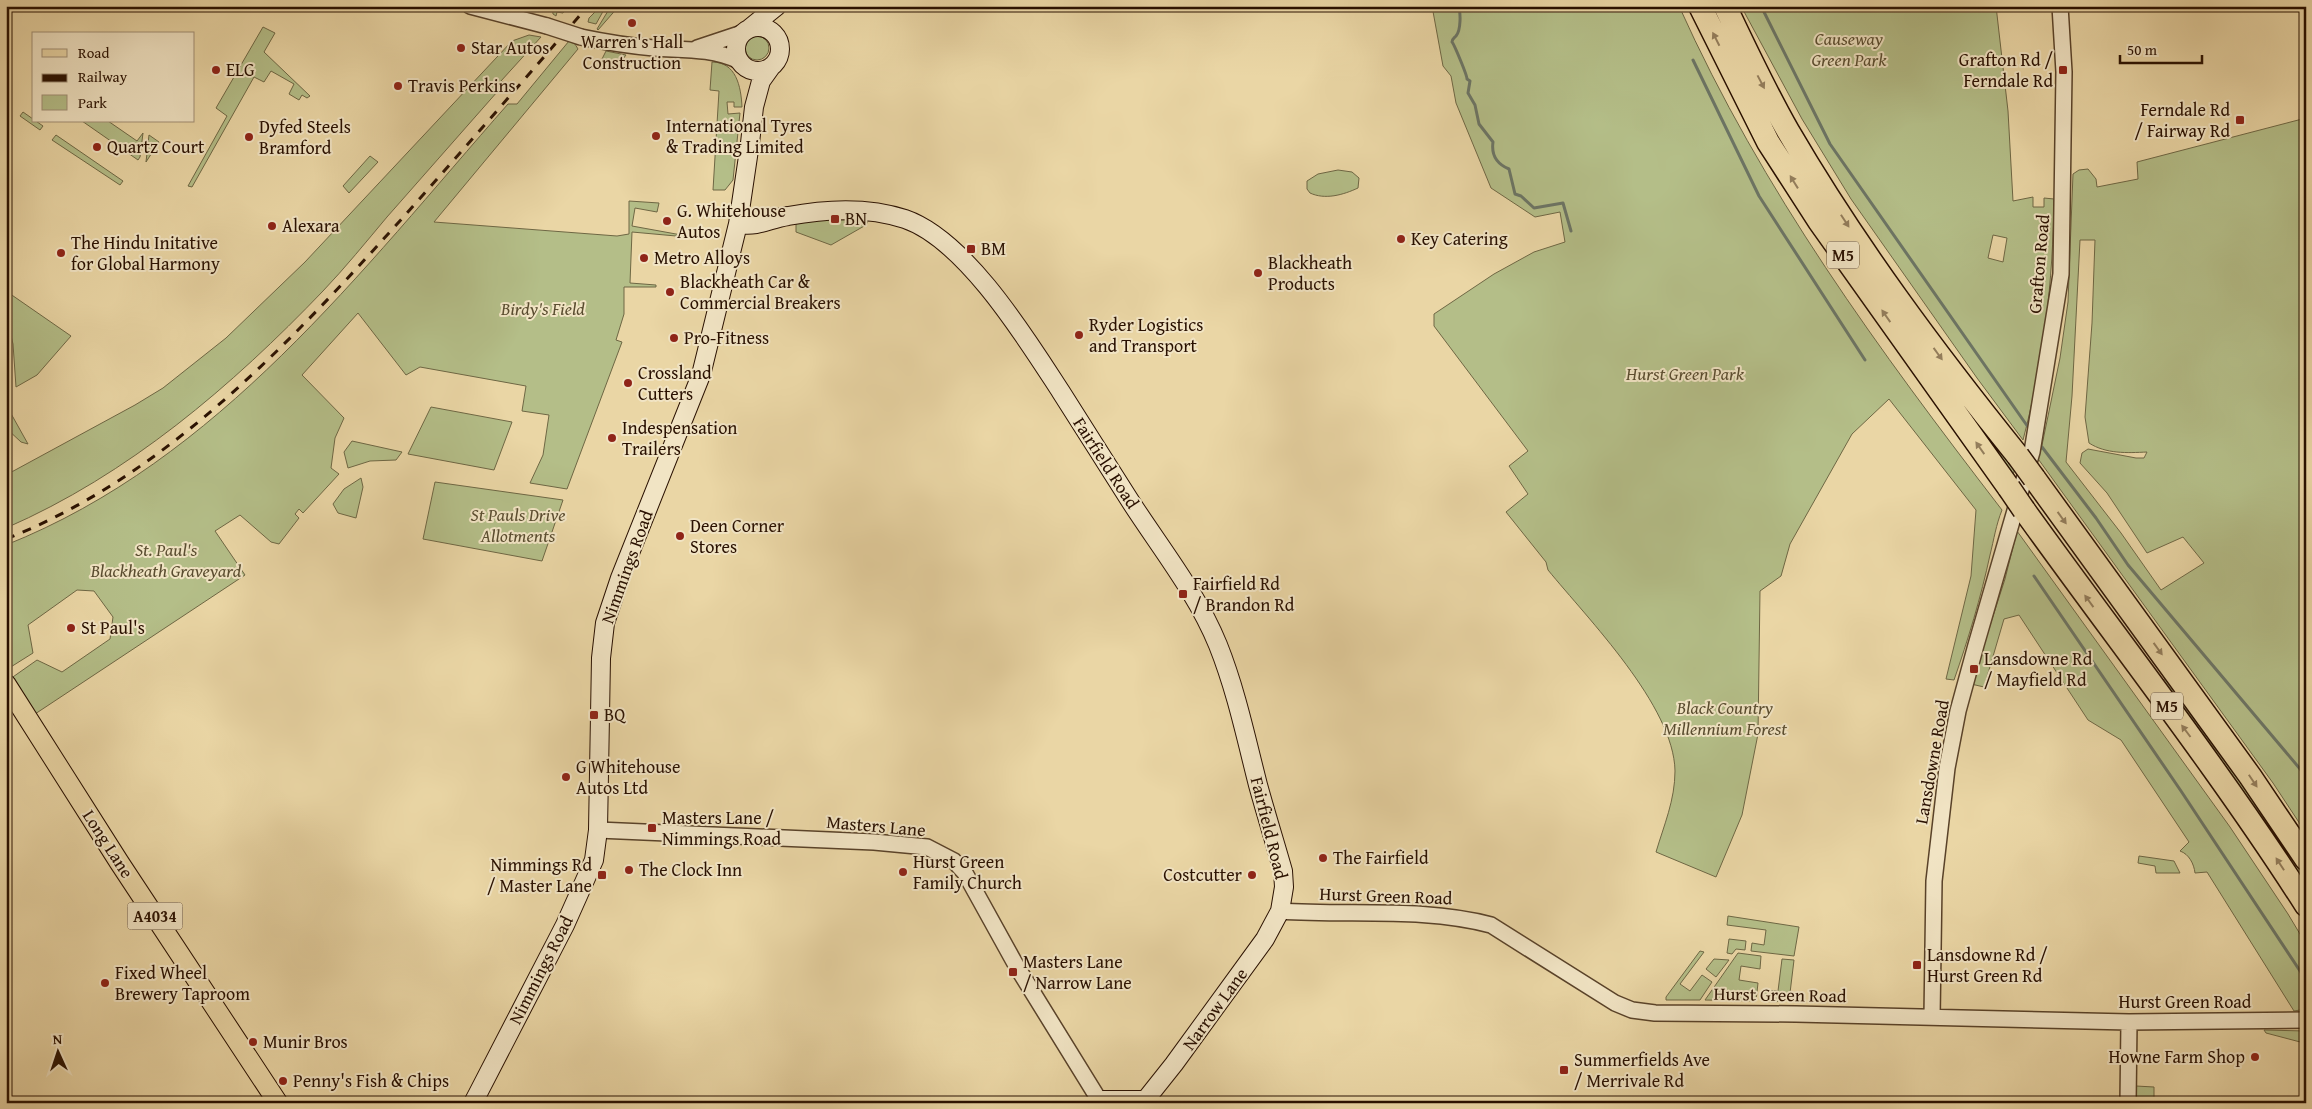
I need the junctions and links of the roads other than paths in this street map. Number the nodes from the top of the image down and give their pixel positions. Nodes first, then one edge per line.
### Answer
1 (470, 6) edge
2 (777, 6) edge
3 (781, 6) edge
4 (1700, 6) edge
5 (1725, 6) edge
6 (2060, 6) edge
7 (746, 31) junction
8 (776, 37) junction
9 (693, 49) junction
10 (740, 62) junction
11 (771, 66) junction
12 (754, 107) junction
13 (738, 224) junction
14 (2018, 515) junction
15 (6, 684) edge
16 (598, 830) junction
17 (2306, 858) edge
18 (2306, 905) edge
19 (1280, 911) junction
20 (1932, 1017) junction
21 (2306, 1020) edge
22 (2128, 1022) junction
23 (1098, 1100) edge
24 (1144, 1101) edge
25 (278, 1103) edge
26 (473, 1103) edge
27 (2128, 1103) edge

1 - 9 street, bridge
2 - 7 main road
3 - 8 main road
14 -> 4 highway, M5, bridge
5 -> 17 highway, M5, bridge
6 - 14 street, Grafton Road
7 - 8 main road
7 - 9 street
7 - 10 main road
8 - 11 main road
9 - 10 street
10 - 11 main road
10 - 12 main road, Nimmings Road
11 - 12 main road, Nimmings Road
12 - 13 main road, Nimmings Road
13 - 16 main road, Nimmings Road
13 - 19 main road, Fairfield Road
18 -> 14 highway, M5
14 - 20 street, Lansdowne Road
15 - 25 main road, Long Lane / A4034
16 - 23 street, Masters Lane
16 - 26 main road, Nimmings Road
19 - 20 street, Hurst Green Road
19 - 24 main road, Narrow Lane
20 - 22 street, Hurst Green Road
21 - 22 street, Hurst Green Road
22 - 27 street
23 - 24 main road

